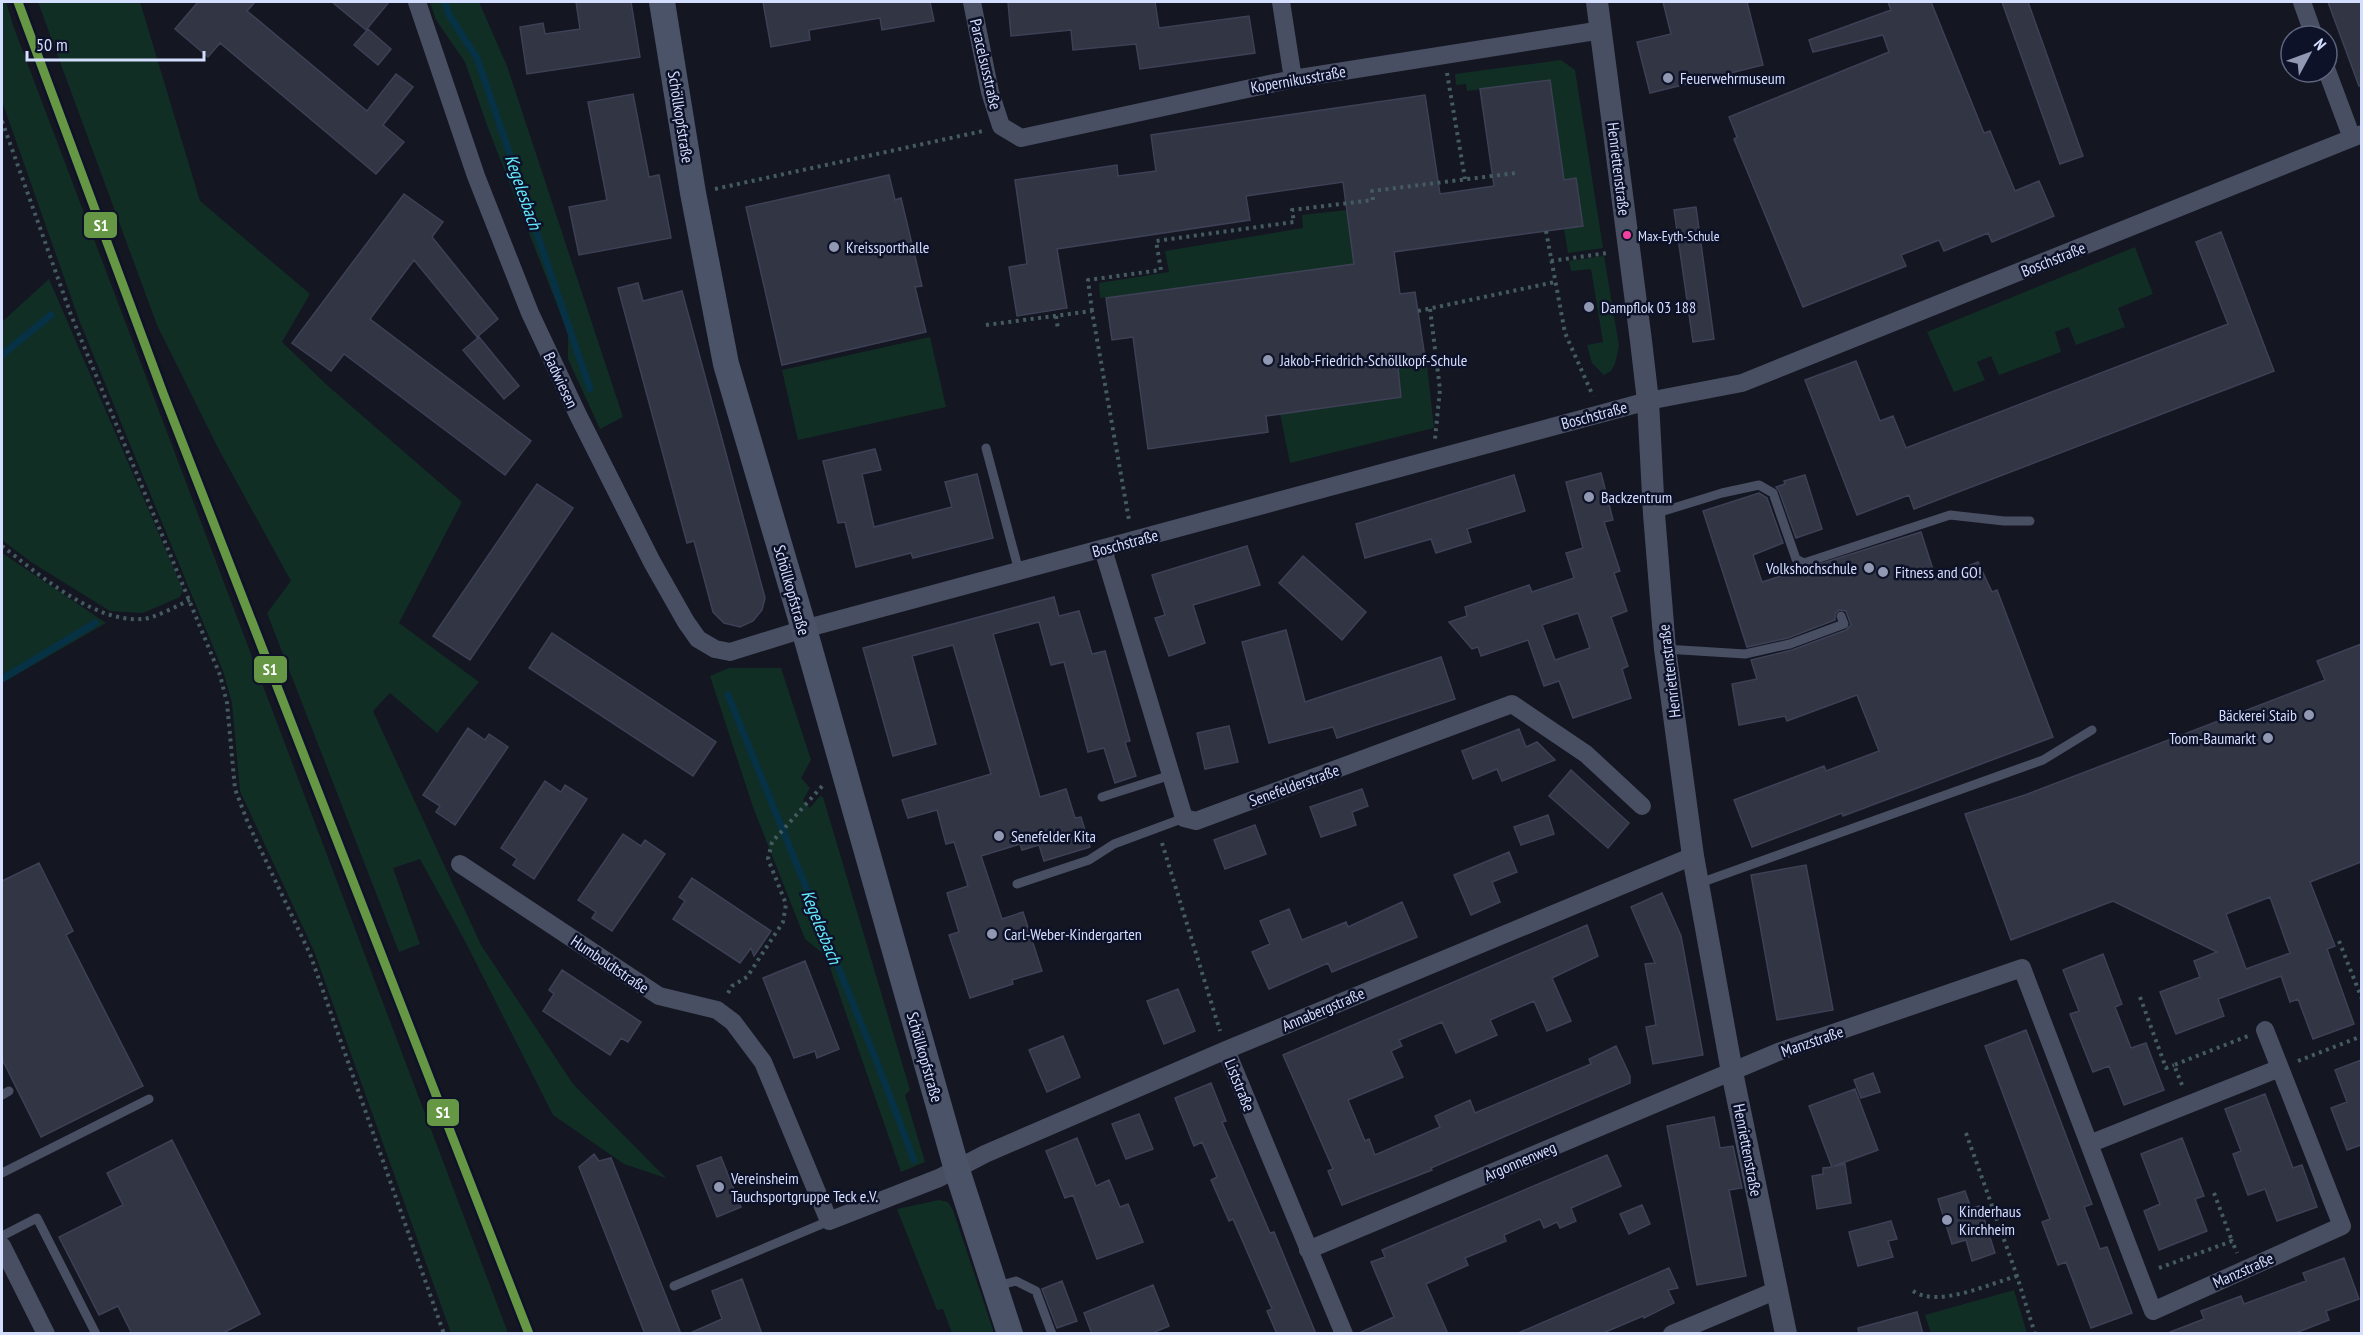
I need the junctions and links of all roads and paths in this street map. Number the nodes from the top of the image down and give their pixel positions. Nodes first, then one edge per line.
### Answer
1 (417, 2) edge
2 (662, 2) edge
3 (972, 2) edge
4 (1281, 2) edge
5 (1597, 2) edge
6 (2302, 2) edge
7 (2310, 24) edge
8 (1602, 30) junction
9 (1444, 55) junction
10 (1293, 79) junction
11 (2333, 84) edge
12 (2, 121) edge
13 (1001, 126) junction
14 (2357, 136) edge
15 (1516, 173) dead end
16 (1465, 179) junction
17 (693, 193) junction
18 (1546, 231) dead end
19 (1629, 250) junction
20 (1551, 261) junction
21 (1555, 282) junction
22 (1430, 309) junction
23 (1092, 311) junction
24 (1418, 311) dead end
25 (1056, 316) junction
26 (986, 326) dead end
27 (1058, 329) dead end
28 (1648, 400) junction
29 (1600, 414) junction
30 (986, 448) dead end
31 (1433, 459) junction
32 (1654, 514) junction
33 (2030, 521) dead end
34 (1133, 541) junction
35 (2, 546) edge
36 (1103, 549) junction
37 (1019, 571) junction
38 (190, 600) junction
39 (1841, 616) dead end
40 (804, 629) junction
41 (1665, 649) junction
42 (2092, 730) dead end
43 (1171, 775) junction
44 (845, 778) junction
45 (1102, 797) dead end
46 (1642, 806) dead end
47 (1184, 818) junction
48 (1157, 828) junction
49 (1693, 856) junction
50 (460, 864) dead end
51 (1017, 884) dead end
52 (1697, 884) junction
53 (2339, 941) dead end
54 (2140, 997) dead end
55 (2361, 999) edge
56 (717, 1010) junction
57 (2265, 1030) joint
58 (2361, 1036) edge
59 (1226, 1050) junction
60 (2174, 1065) junction
61 (2280, 1068) junction
62 (1732, 1072) junction
63 (149, 1098) dead end
64 (2190, 1105) junction
65 (1966, 1133) dead end
66 (2089, 1144) junction
67 (957, 1170) junction
68 (2, 1173) edge
69 (2214, 1193) dead end
70 (829, 1221) junction
71 (2, 1236) edge
72 (2232, 1240) junction
73 (2, 1246) edge
74 (1308, 1250) junction
75 (2245, 1270) junction
76 (2139, 1275) junction
77 (2017, 1276) junction
78 (674, 1286) dead end
79 (995, 1287) junction
80 (1776, 1290) junction
81 (1913, 1291) dead end
82 (46, 1334) edge
83 (96, 1334) edge
84 (444, 1334) edge
85 (1010, 1334) edge
86 (1052, 1334) edge
87 (1344, 1334) edge
88 (1672, 1334) edge
89 (1786, 1334) edge
90 (2035, 1334) edge

1 - 40 street, Badwiesen
2 - 17 main road, Schöllkopfstraße
3 - 13 street, Paracelsusstraße
4 - 10 street
5 - 8 street, Henriettenstraße
6 - 7 street
8 - 9 street, Kopernikusstraße
8 - 19 street, Henriettenstraße
9 - 10 street, Kopernikusstraße
9 - 16 path
10 - 13 street, Kopernikusstraße
11 - 14 street
12 - 38 path
13 - 17 path
14 - 28 street, Boschstraße
15 - 16 path
16 - 23 path
17 - 40 main road, Schöllkopfstraße
18 - 20 path
19 - 20 path
19 - 28 street, Henriettenstraße
20 - 21 path
21 - 22 path
21 - 29 path
22 - 24 path
22 - 31 path
23 - 25 path
23 - 34 path
25 - 26 path
25 - 27 path
28 - 29 street, Boschstraße
28 - 32 street, Henriettenstraße
29 - 31 street, Boschstraße
30 - 37 lane
31 - 34 street, Boschstraße
32 - 33 lane
32 - 41 street, Henriettenstraße
34 - 36 street, Boschstraße
35 - 38 path
36 - 37 street, Boschstraße
36 - 43 street
37 - 40 street, Boschstraße
38 - 84 path
39 - 41 lane
40 - 44 main road, Schöllkopfstraße
41 - 49 street, Henriettenstraße
42 - 52 lane
43 - 45 lane
43 - 47 street
44 - 56 path
44 - 67 main road, Schöllkopfstraße
46 - 47 street, Senefelderstraße
47 - 48 lane
48 - 51 lane
48 - 59 path, Liststraße
49 - 52 street, Henriettenstraße
49 - 59 street, Annabergstraße
50 - 56 street, Humboldtstraße
52 - 62 street, Henriettenstraße
53 - 55 path
54 - 60 path
56 - 70 street, Humboldtstraße
57 - 60 path
57 - 61 street, Manzstraße
58 - 61 path
59 - 67 street, Annabergstraße
59 - 74 street, Liststraße
60 - 64 path
61 - 64 street
61 - 75 street, Manzstraße
62 - 66 street, Manzstraße
62 - 74 street, Argonnenweg
62 - 80 street, Henriettenstraße
63 - 68 lane
64 - 66 street
65 - 77 path
66 - 76 street, Manzstraße
67 - 70 street
67 - 79 main road, Schöllkopfstraße
69 - 72 path
70 - 78 lane
71 - 83 lane
72 - 75 path
72 - 76 path
73 - 82 street
74 - 87 street, Liststraße
75 - 76 street, Manzstraße
77 - 81 path
77 - 90 path
79 - 85 main road, Schöllkopfstraße
79 - 86 lane
80 - 88 street
80 - 89 street, Henriettenstraße

